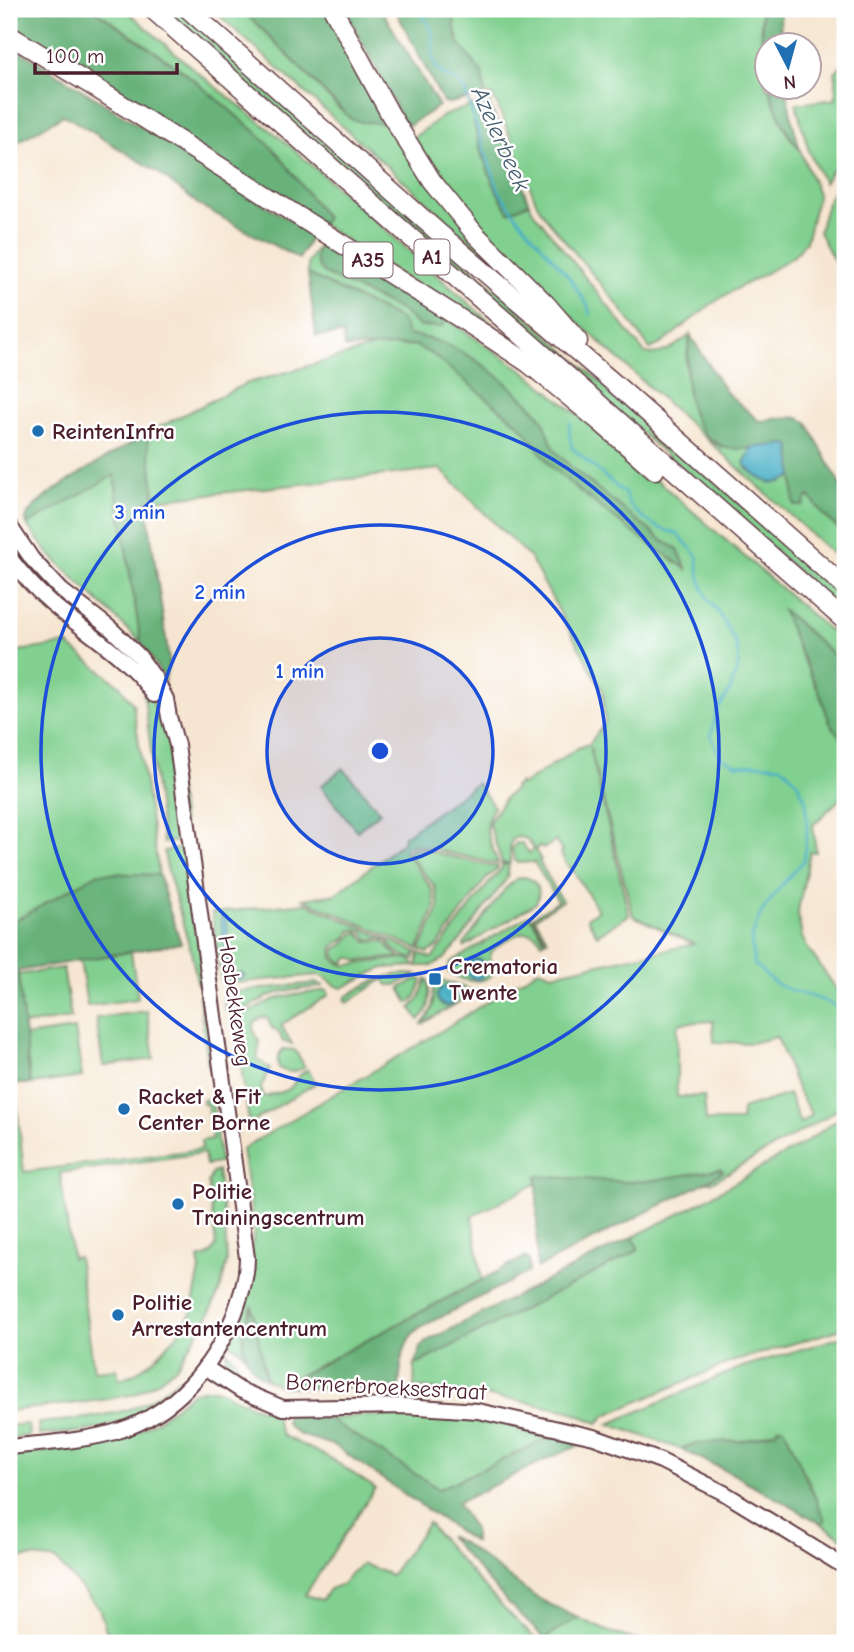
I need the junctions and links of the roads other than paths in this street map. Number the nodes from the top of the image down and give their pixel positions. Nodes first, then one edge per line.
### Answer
1 (152, 9) edge
2 (188, 9) edge
3 (333, 9) edge
4 (9, 35) edge
5 (615, 384) junction
6 (712, 504) junction
7 (9, 525) edge
8 (9, 557) edge
9 (845, 587) edge
10 (845, 621) edge
11 (169, 717) junction
12 (205, 1367) junction
13 (9, 1447) edge
14 (845, 1567) edge

1 - 6 highway, A1
2 - 5 highway, A1
3 - 5 highway
4 - 6 highway, A35
5 - 9 highway, A1
6 - 10 highway, A1
7 - 11 main road, Hosbekkeweg
8 - 11 main road, Hosbekkeweg
11 - 12 main road, Hosbekkeweg
12 - 13 main road
12 - 14 main road, Bornerbroeksestraat

